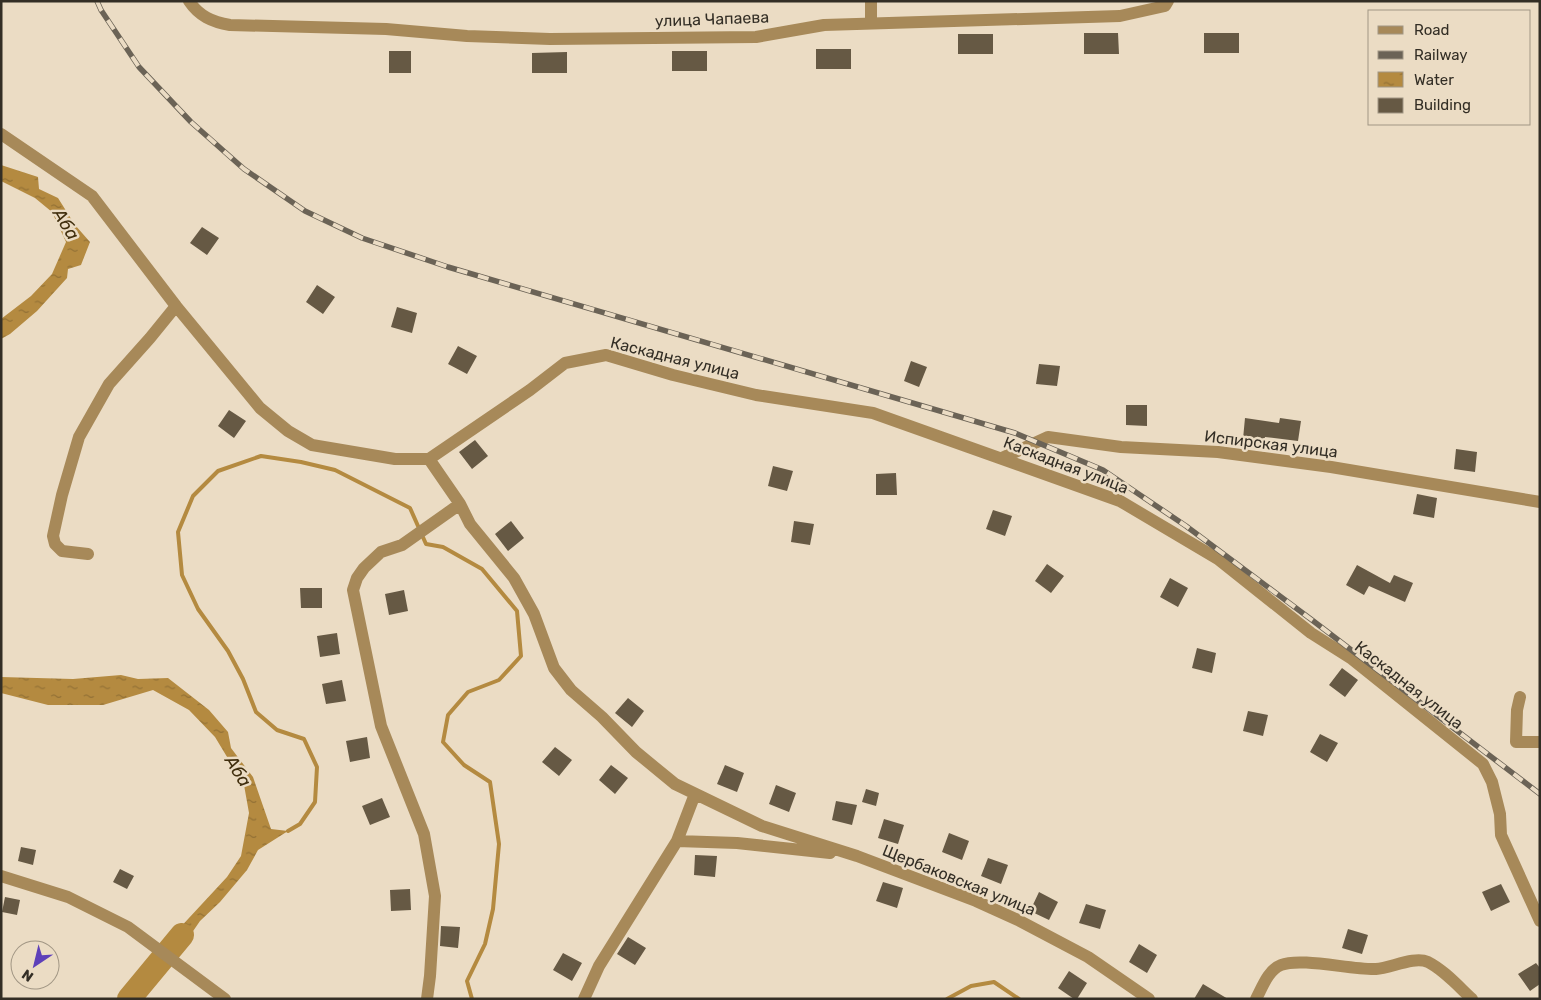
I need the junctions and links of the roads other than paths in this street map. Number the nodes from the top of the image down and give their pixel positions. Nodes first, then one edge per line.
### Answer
1 (188, 1) edge
2 (872, 1) edge
3 (1168, 1) edge
4 (871, 22) junction
5 (1, 134) edge
6 (176, 306) junction
7 (1002, 458) junction
8 (428, 459) junction
9 (1540, 502) edge
10 (460, 504) junction
11 (88, 554) dead end
12 (1520, 696) dead end
13 (1540, 742) edge
14 (695, 794) junction
15 (677, 841) junction
16 (857, 856) junction
17 (1, 876) edge
18 (1540, 921) edge
19 (225, 999) edge
20 (427, 999) edge
21 (584, 999) edge
22 (1149, 999) edge
23 (1256, 999) edge
24 (1472, 999) edge

1 - 4 street, улица Чапаева
2 - 4 street
3 - 4 street, улица Чапаева
5 - 6 street
6 - 8 street
6 - 11 street
7 - 8 street, Каскадная улица
7 - 9 street, Испирская улица
7 - 18 street, Каскадная улица
8 - 10 street, Щербаковская улица
10 - 14 street, Щербаковская улица
10 - 20 street
12 - 13 street
14 - 15 street
14 - 16 street, Щербаковская улица
15 - 16 street, Щербаковская улица
15 - 21 street
16 - 22 street, Щербаковская улица
17 - 19 street
23 - 24 street

